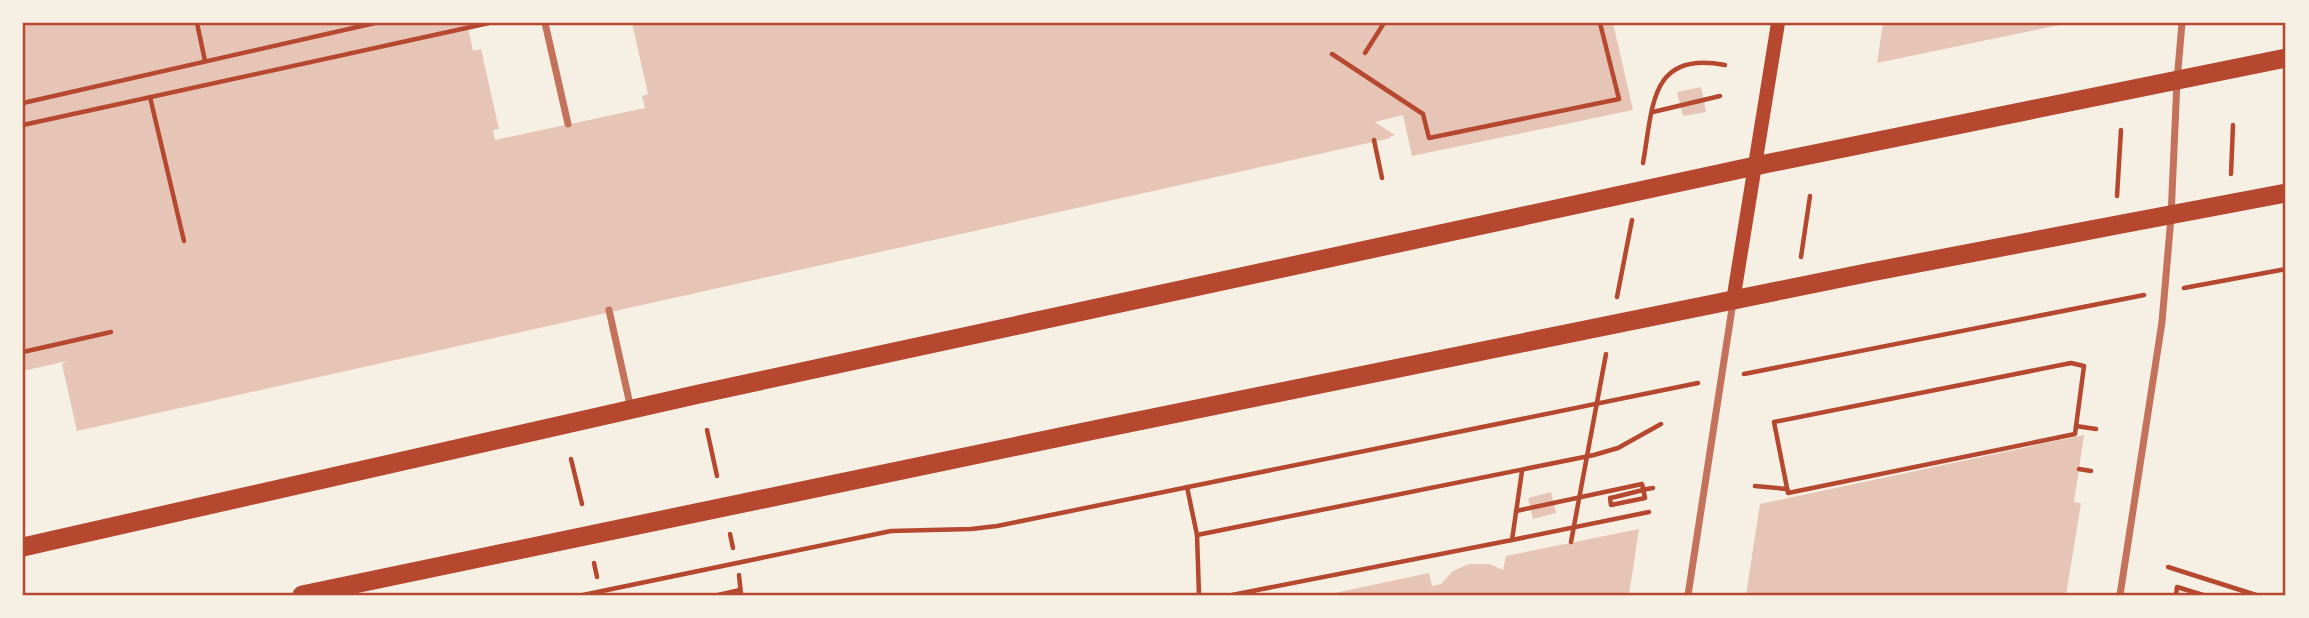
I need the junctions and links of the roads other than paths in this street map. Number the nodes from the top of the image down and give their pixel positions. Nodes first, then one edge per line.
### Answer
1 (545, 23) edge
2 (1778, 23) edge
3 (2182, 23) edge
4 (2286, 58) edge
5 (2177, 81) junction
6 (568, 124) dead end
7 (1755, 166) junction
8 (2286, 193) edge
9 (2171, 217) junction
10 (1733, 301) junction
11 (608, 310) dead end
12 (631, 410) junction
13 (23, 547) edge
14 (302, 595) edge
15 (1688, 595) edge
16 (2119, 595) edge

1 - 6 street
2 - 7 main road
3 - 5 street
4 - 5 highway
5 - 7 highway
5 - 9 street
7 - 10 main road
7 - 12 highway
8 - 9 highway
9 - 10 highway
9 - 16 street
10 - 14 highway
10 - 15 street
11 - 12 street
12 - 13 highway

